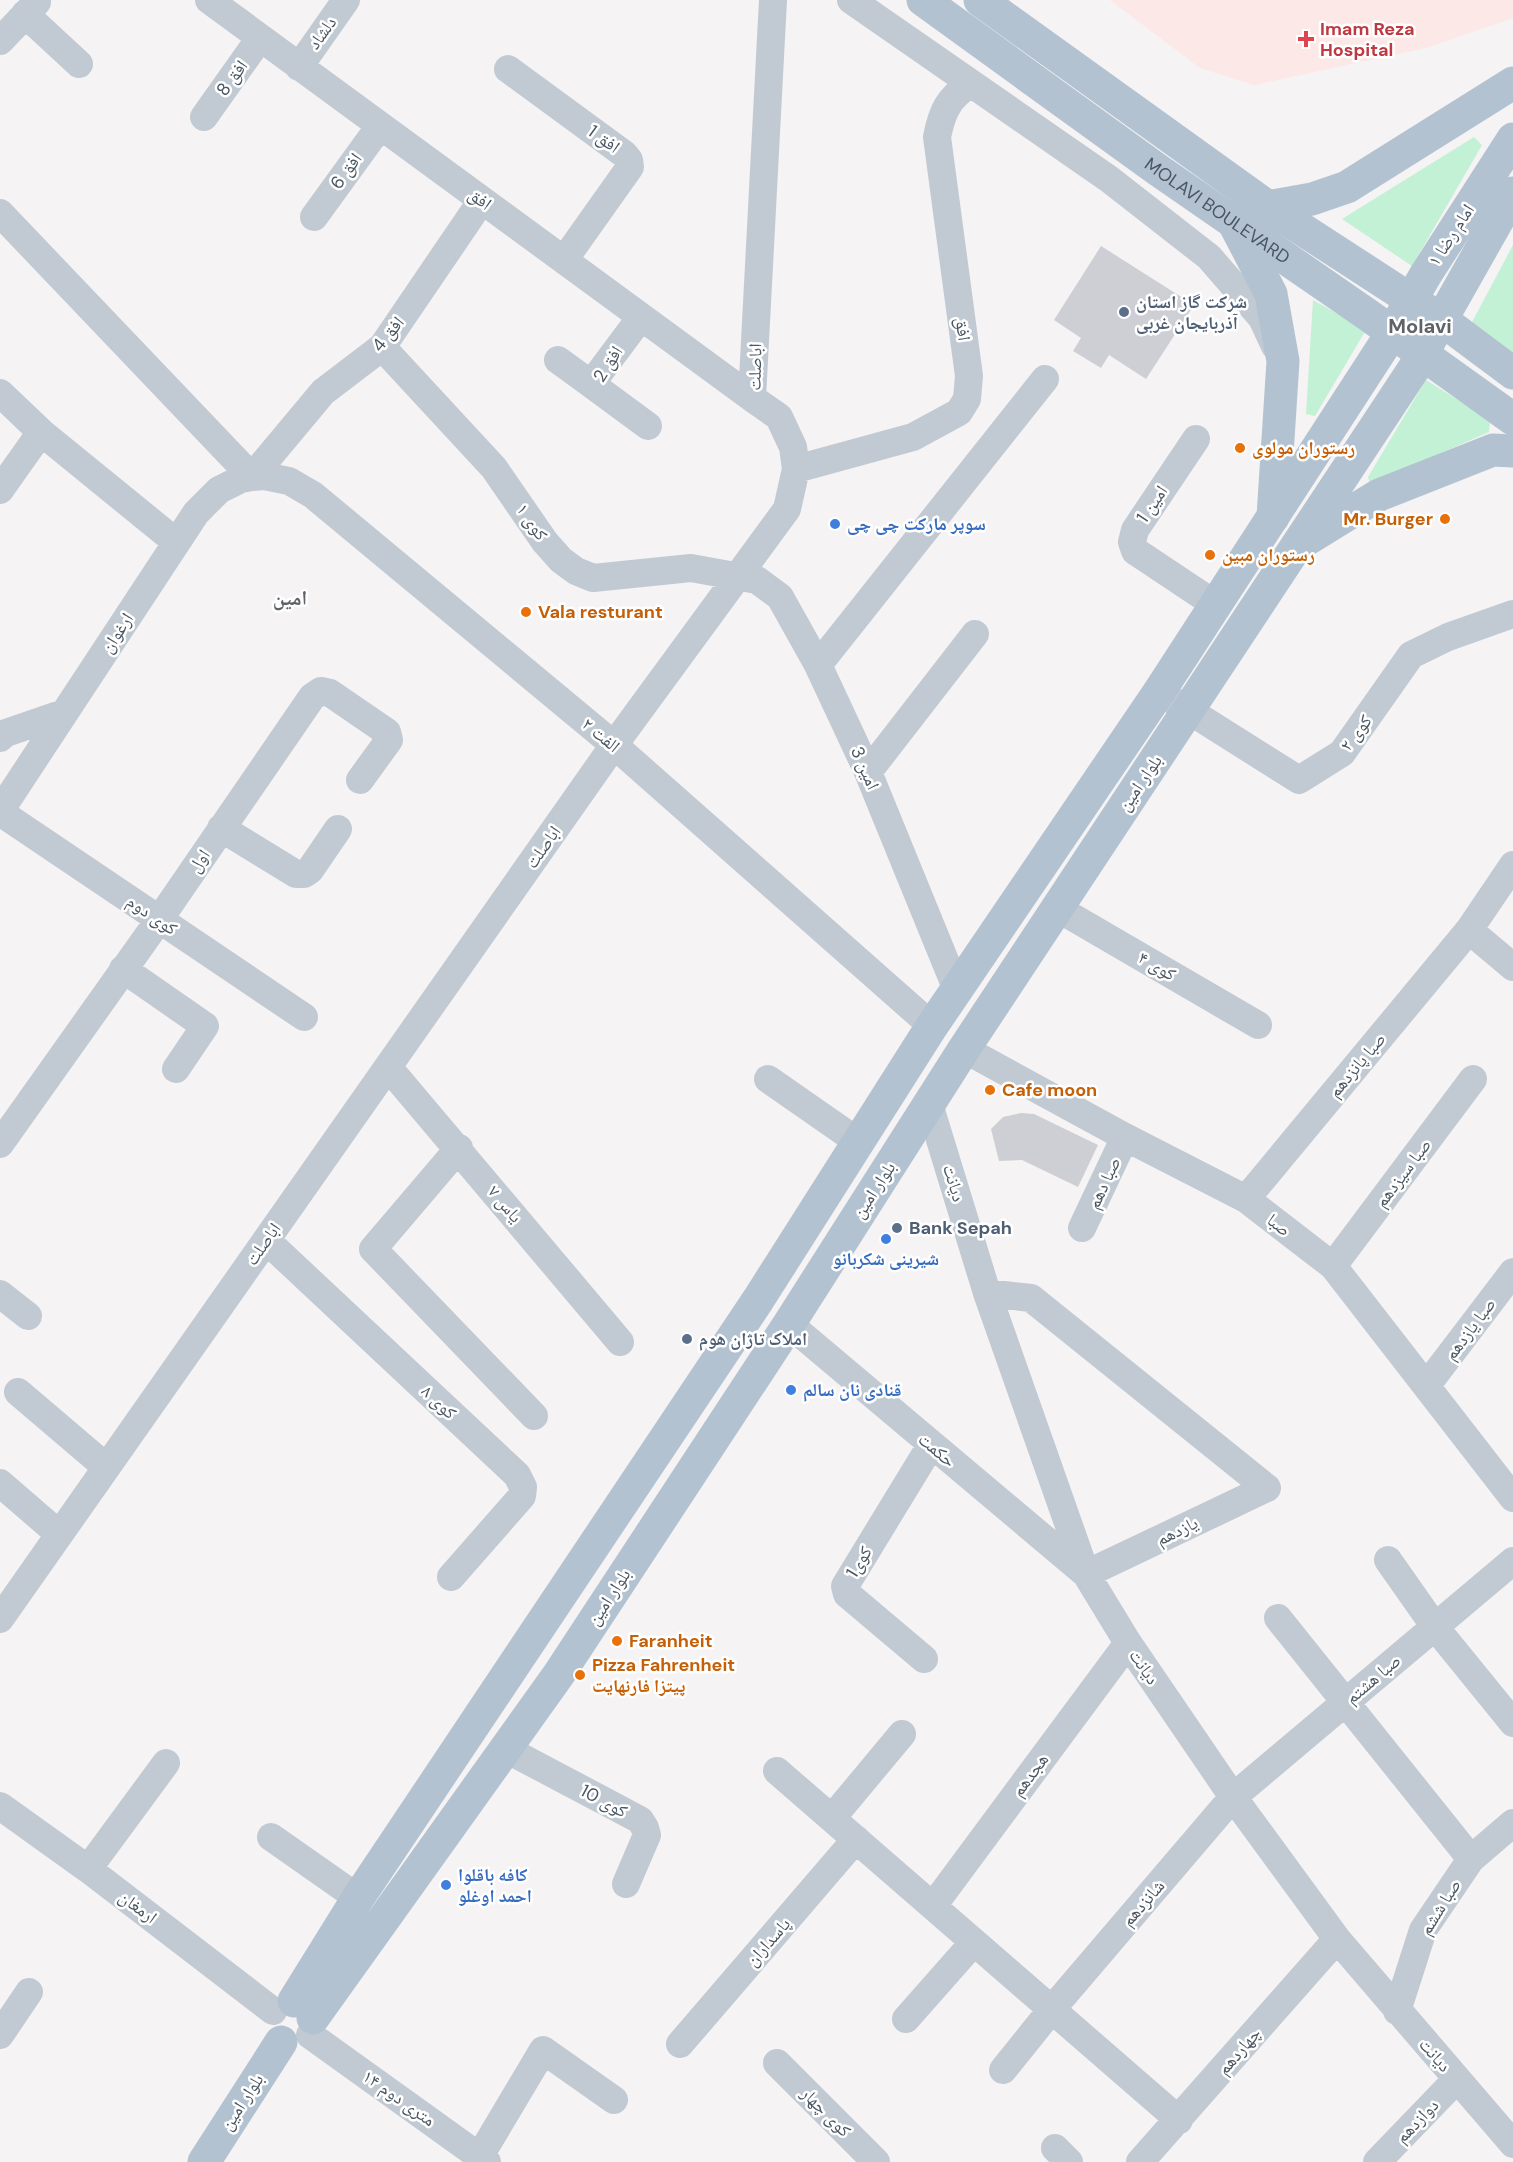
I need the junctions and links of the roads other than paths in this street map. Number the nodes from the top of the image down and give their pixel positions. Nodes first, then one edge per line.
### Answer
1 (209, 0) edge
2 (346, 0) edge
3 (772, 0) edge
4 (851, 0) edge
5 (922, 0) edge
6 (980, 0) edge
7 (32, 7) edge
8 (260, 39) junction
9 (0, 41) edge
10 (79, 64) dead end
11 (299, 67) junction
12 (508, 69) dead end
13 (1513, 83) edge
14 (970, 84) junction
15 (204, 117) dead end
16 (380, 126) junction
17 (1513, 139) edge
18 (1158, 170) junction
19 (1109, 179) junction
20 (1513, 193) edge
21 (482, 201) junction
22 (1268, 207) junction
23 (0, 213) edge
24 (314, 217) dead end
25 (1232, 221) junction
26 (564, 260) junction
27 (1411, 299) junction
28 (641, 316) junction
29 (1442, 320) junction
30 (1392, 333) junction
31 (382, 347) junction
32 (1422, 354) junction
33 (558, 360) dead end
34 (1282, 362) junction
35 (1513, 373) edge
36 (1045, 379) dead end
37 (591, 384) junction
38 (0, 393) edge
39 (752, 398) junction
40 (1513, 420) edge
41 (648, 426) dead end
42 (41, 432) junction
43 (1196, 439) dead end
44 (1513, 451) edge
45 (796, 469) junction
46 (252, 477) junction
47 (0, 490) edge
48 (1273, 519) junction
49 (176, 542) junction
50 (1297, 546) junction
51 (738, 576) junction
52 (1216, 605) junction
53 (1513, 614) edge
54 (975, 634) dead end
55 (818, 665) junction
56 (1159, 693) junction
57 (1188, 711) junction
58 (64, 712) junction
59 (0, 738) edge
60 (614, 746) junction
61 (868, 772) junction
62 (360, 780) dead end
63 (0, 811) edge
64 (221, 828) junction
65 (338, 829) dead end
66 (1513, 866) edge
67 (1057, 908) junction
68 (159, 920) junction
69 (1468, 930) junction
70 (1513, 968) edge
71 (123, 969) junction
72 (957, 990) junction
73 (304, 1017) dead end
74 (1258, 1025) dead end
75 (932, 1026) junction
76 (964, 1049) junction
77 (388, 1067) junction
78 (176, 1069) dead end
79 (768, 1079) dead end
80 (1473, 1079) dead end
81 (929, 1104) junction
82 (1125, 1137) junction
83 (857, 1141) junction
84 (0, 1144) edge
85 (459, 1149) junction
86 (1246, 1199) junction
87 (1082, 1228) dead end
88 (266, 1240) junction
89 (1333, 1266) junction
90 (1513, 1272) edge
91 (987, 1293) junction
92 (0, 1294) edge
93 (758, 1300) junction
94 (28, 1316) dead end
95 (789, 1324) junction
96 (620, 1342) dead end
97 (1427, 1385) junction
98 (18, 1392) dead end
99 (534, 1416) dead end
100 (931, 1445) junction
101 (106, 1467) junction
102 (0, 1483) edge
103 (1513, 1498) edge
104 (59, 1534) junction
105 (1388, 1560) dead end
106 (1513, 1561) edge
107 (1086, 1574) junction
108 (451, 1577) dead end
109 (1278, 1618) dead end
110 (0, 1619) edge
111 (1435, 1627) junction
112 (1128, 1643) junction
113 (924, 1659) dead end
114 (1345, 1703) junction
115 (1513, 1723) edge
116 (902, 1734) dead end
117 (506, 1749) junction
118 (166, 1762) dead end
119 (777, 1771) dead end
120 (1233, 1797) junction
121 (0, 1806) edge
122 (832, 1818) junction
123 (1513, 1822) edge
124 (271, 1837) dead end
125 (856, 1839) junction
126 (1470, 1859) junction
127 (88, 1869) junction
128 (626, 1884) dead end
129 (358, 1898) junction
130 (933, 1906) junction
131 (1337, 1939) junction
132 (974, 1942) junction
133 (28, 1992) dead end
134 (1052, 2009) junction
135 (1397, 2011) junction
136 (906, 2019) dead end
137 (294, 2021) junction
138 (0, 2035) edge
139 (680, 2044) dead end
140 (777, 2063) dead end
141 (1003, 2070) dead end
142 (1457, 2079) junction
143 (614, 2100) dead end
144 (1179, 2120) junction
145 (1513, 2144) edge
146 (484, 2159) edge
147 (204, 2162) edge
148 (876, 2162) edge
149 (1140, 2162) edge
150 (1377, 2162) edge

1 - 8 street, افق
2 - 11 street, دلشاد
3 - 39 street, اباصلت
4 - 14 street
5 - 18 main road, MOLAVI BOULEVARD
6 - 22 main road, MOLAVI BOULEVARD
7 - 9 street
7 - 10 street
8 - 11 street, افق
8 - 15 street, افق 8
11 - 16 street, افق
12 - 26 street, افق 1
13 - 22 main road
14 - 19 street
14 - 45 street, افق
16 - 21 street, افق
16 - 24 street, افق 6
17 - 27 main road, امام رضا ۱
18 - 19 street
18 - 25 main road, MOLAVI BOULEVARD
19 - 34 street
20 - 29 main road, امام رضا ۱
21 - 26 street, افق
21 - 31 street, افق 4
22 - 27 main road, MOLAVI BOULEVARD
23 - 46 street
25 - 30 main road, MOLAVI BOULEVARD
25 - 34 main road
26 - 28 street, افق
27 - 29 main road, MOLAVI BOULEVARD
27 - 30 main road, امام رضا ۱
28 - 37 street, افق 2
28 - 39 street, افق
29 - 32 main road, امام رضا ۱
29 - 35 main road, MOLAVI BOULEVARD
30 - 32 main road, MOLAVI BOULEVARD
30 - 48 main road, بلوار امین
31 - 46 street, افق 4
31 - 51 street, کوی ۱
32 - 40 main road, MOLAVI BOULEVARD
32 - 50 main road, بلوار امین
33 - 37 street
34 - 48 main road
36 - 55 street
37 - 41 street, افق 2
38 - 42 street
39 - 45 street, اباصلت
42 - 47 street
42 - 49 street
43 - 52 street, امین 1
44 - 50 main road
45 - 51 street, اباصلت
46 - 49 street, ارغوان
46 - 60 street, الفت ۲
48 - 52 main road, بلوار امین
49 - 58 street, ارغوان
50 - 57 main road, بلوار امین
51 - 55 street, امین 3
51 - 60 street, اباصلت
52 - 56 main road, بلوار امین
53 - 57 street, کوی ۲
54 - 61 street
55 - 61 street, امین 3
56 - 57 street
56 - 72 main road, بلوار امین
57 - 67 main road, بلوار امین
58 - 59 street
58 - 63 street, ارغوان
60 - 75 street, الفت ۲
60 - 77 street, اباصلت
61 - 72 street, امین 3
62 - 64 street, اول
63 - 68 street, کوی دوم
64 - 65 street
64 - 68 street, اول
66 - 69 street, صبا پانزدهم
67 - 74 street, کوی ۴
67 - 76 main road, بلوار امین
68 - 71 street, اول
68 - 73 street, کوی دوم
69 - 70 street
69 - 86 street, صبا پانزدهم
71 - 78 street
71 - 84 street, اول
72 - 75 main road, بلوار امین
75 - 83 main road, بلوار امین
76 - 81 main road, بلوار امین
76 - 82 street, صبا
77 - 85 street, یاس ۷
77 - 88 street, اباصلت
79 - 83 street
80 - 89 street, صبا سیزدهم
81 - 91 street, دیانت
81 - 95 main road, بلوار امین
82 - 86 street, صبا
82 - 87 street, صبا دهم
83 - 93 main road, بلوار امین
85 - 96 street, یاس ۷
85 - 99 street
86 - 89 street, صبا
88 - 101 street, اباصلت
88 - 108 street, کوی ۸
89 - 97 street, صبا
90 - 97 street, صبا یازدهم
91 - 107 street, دیانت
91 - 107 street, یازدهم
92 - 94 street
93 - 95 main road
93 - 129 main road, بلوار امین
95 - 100 street, حکمت
95 - 117 main road, بلوار امین
97 - 103 street, صبا
98 - 101 street
100 - 107 street, حکمت
100 - 113 street, کوی1
101 - 104 street, اباصلت
102 - 104 street
104 - 110 street, اباصلت
105 - 111 street
106 - 111 street, صبا هشتم
107 - 112 street, دیانت
109 - 114 street
111 - 114 street, صبا هشتم
111 - 115 street
112 - 120 street, دیانت
112 - 130 street, هجدهم
114 - 120 street, صبا هشتم
114 - 126 street
116 - 122 street
117 - 128 street, کوی 10
117 - 137 main road, بلوار امین
118 - 127 street
119 - 122 street
120 - 131 street, دیانت
120 - 134 street, شانزدهم
121 - 127 street, ارمغان
122 - 125 street
123 - 126 street, صبا ششم
124 - 129 street
125 - 130 street
125 - 139 street, پاسداران
126 - 135 street, صبا ششم
127 - 137 street, ارمغان
129 - 137 main road, بلوار امین
130 - 132 street
131 - 135 street, دیانت
131 - 144 street, چهاردهم
132 - 134 street
132 - 136 street
133 - 138 street
134 - 141 street, شانزدهم
134 - 144 street
135 - 142 street, دیانت
137 - 146 street, ۱۴ متری دوم
137 - 147 main road, بلوار امین
140 - 148 street, کوی چهار
142 - 145 street, دیانت
142 - 150 street, دوازدهم
143 - 146 street
144 - 149 street, چهاردهم

